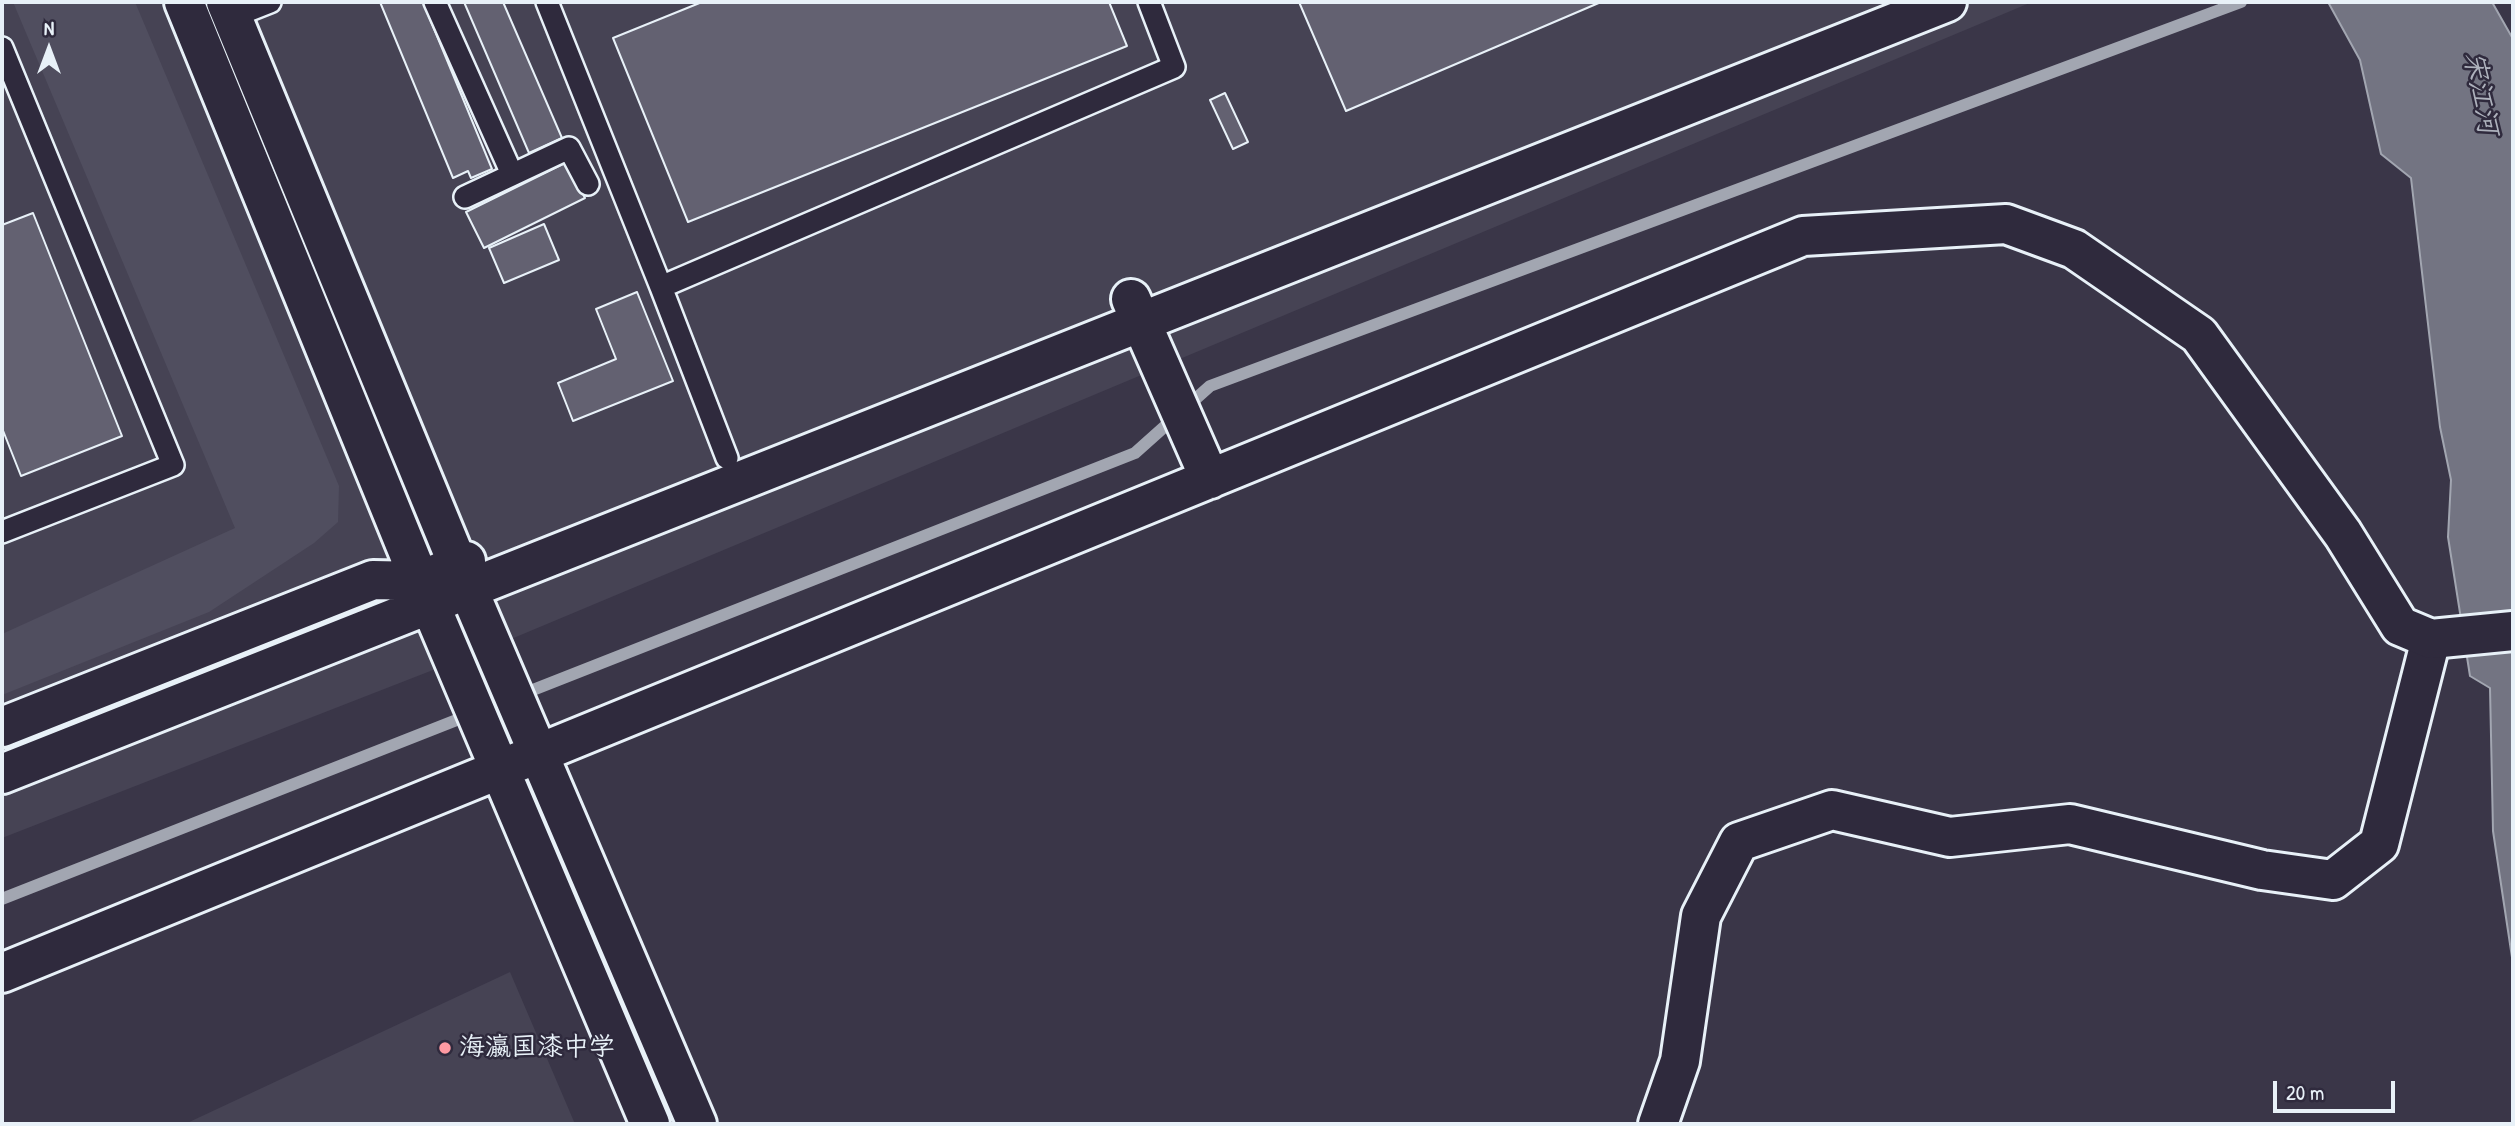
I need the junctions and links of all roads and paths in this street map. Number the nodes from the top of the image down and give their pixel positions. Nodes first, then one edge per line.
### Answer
1 (184, 2) edge
2 (270, 2) edge
3 (435, 2) edge
4 (547, 2) edge
5 (1149, 2) edge
6 (1884, 2) edge
7 (1947, 2) edge
8 (229, 9) edge
9 (2, 48) edge
10 (512, 174) junction
11 (588, 184) dead end
12 (465, 197) dead end
13 (661, 287) junction
14 (1135, 311) junction
15 (727, 458) junction
16 (1210, 479) junction
17 (2, 532) edge
18 (463, 576) junction
19 (425, 593) junction
20 (2513, 631) edge
21 (2431, 639) junction
22 (2, 727) edge
23 (537, 754) junction
24 (498, 770) junction
25 (2, 774) edge
26 (2, 973) edge
27 (650, 1124) edge
28 (697, 1124) edge
29 (1658, 1124) edge

1 - 19 street
2 - 8 lane
3 - 10 lane
4 - 13 lane
5 - 13 lane
6 - 14 street
7 - 14 street
8 - 18 street
9 - 17 lane
10 - 11 lane
10 - 12 lane
13 - 15 lane
14 - 15 street
14 - 16 street
14 - 18 street
15 - 18 street
16 - 21 street
16 - 23 street
18 - 19 street
18 - 23 street
19 - 22 street
19 - 24 street
19 - 25 street
20 - 21 street
21 - 29 street
23 - 24 street
23 - 28 street
24 - 26 street
24 - 27 street

